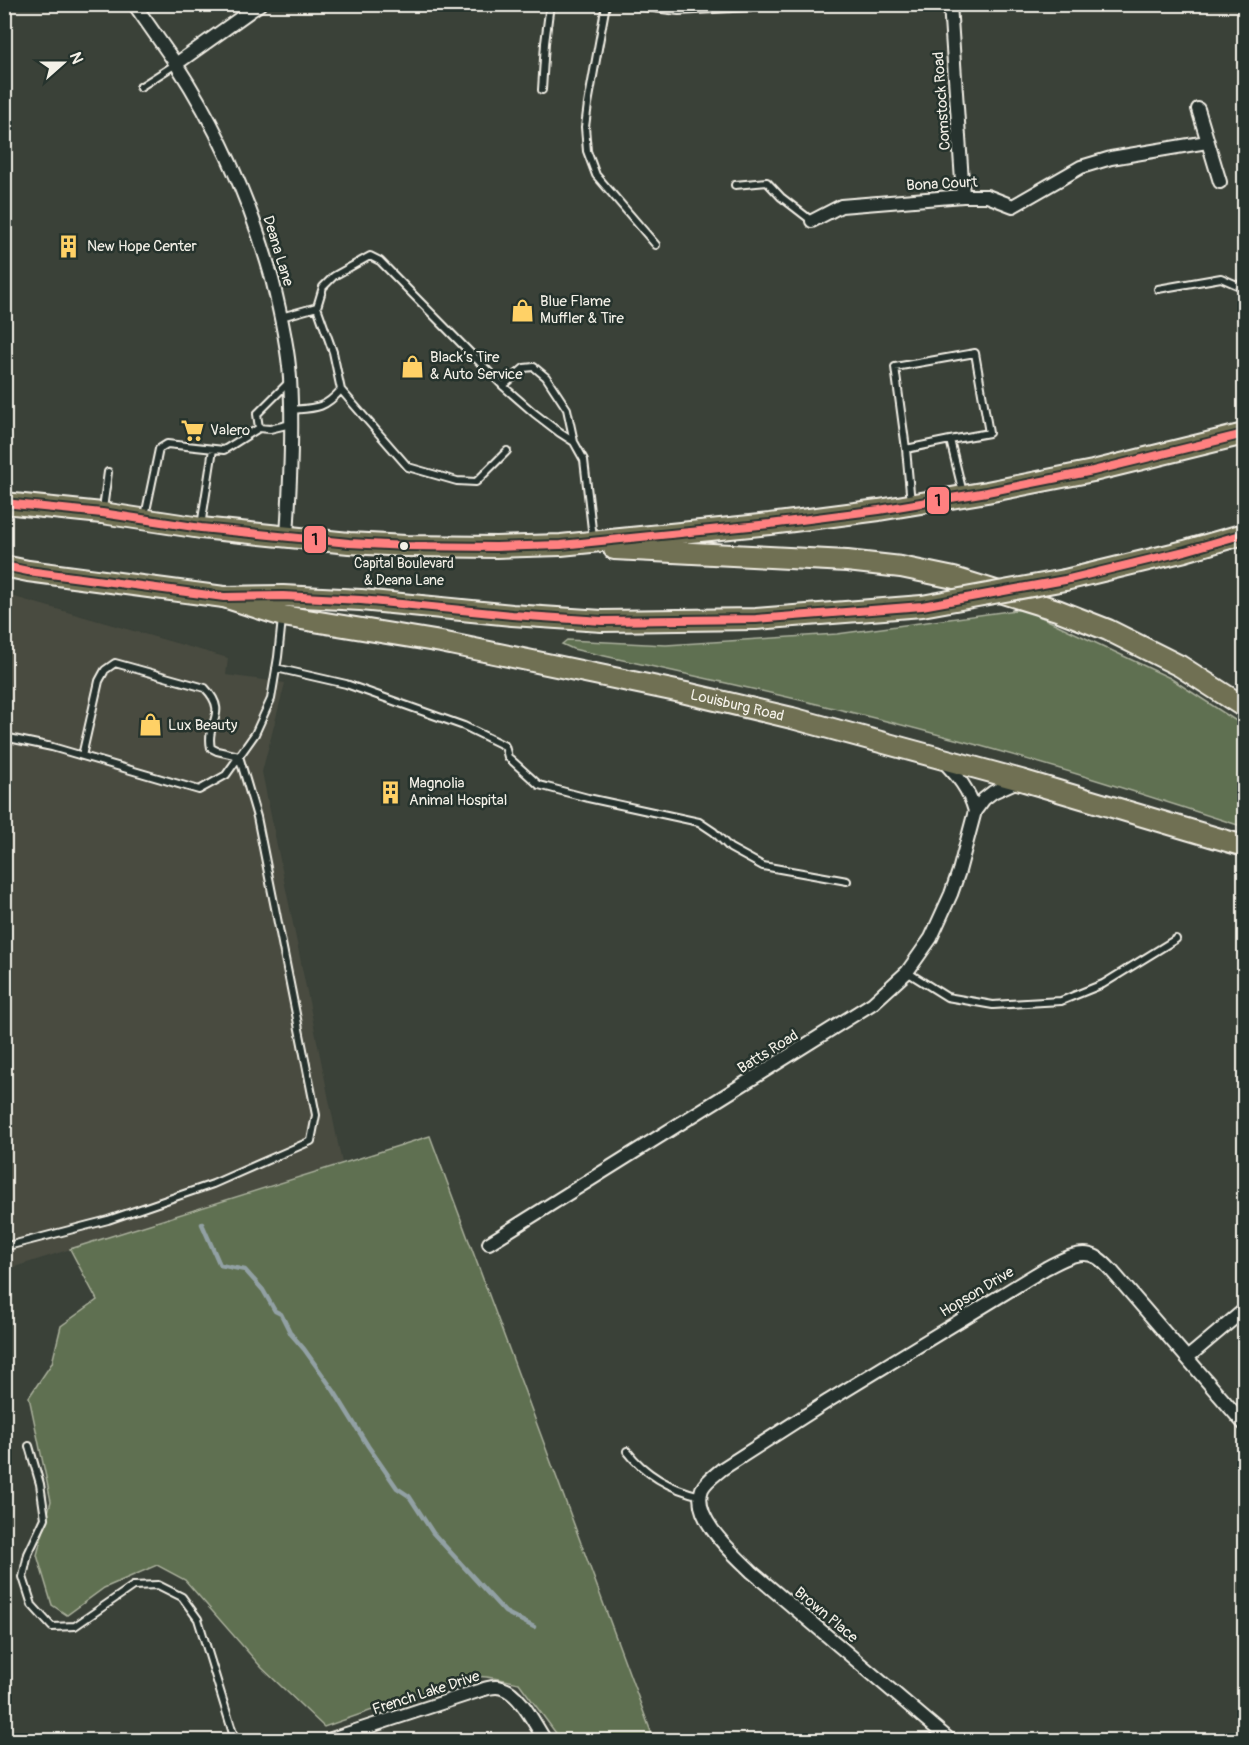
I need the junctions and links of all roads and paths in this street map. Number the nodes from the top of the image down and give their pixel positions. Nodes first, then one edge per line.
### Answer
1 (134, 4) edge
2 (260, 4) edge
3 (550, 4) edge
4 (606, 4) edge
5 (645, 4) edge
6 (750, 4) edge
7 (951, 4) edge
8 (176, 64) junction
9 (140, 87) dead end
10 (542, 90) dead end
11 (1198, 109) dead end
12 (1207, 142) junction
13 (1220, 182) dead end
14 (735, 185) dead end
15 (963, 196) junction
16 (812, 221) joint
17 (656, 245) dead end
18 (1245, 288) edge
19 (1158, 289) dead end
20 (317, 307) junction
21 (281, 317) junction
22 (290, 381) junction
23 (503, 386) junction
24 (341, 390) junction
25 (291, 411) junction
26 (291, 424) junction
27 (259, 428) junction
28 (1245, 434) edge
29 (950, 440) junction
30 (574, 442) junction
31 (906, 448) junction
32 (213, 449) junction
33 (507, 451) dead end
34 (108, 472) dead end
35 (963, 496) junction
36 (4, 503) edge
37 (911, 505) junction
38 (102, 513) junction
39 (144, 520) junction
40 (201, 528) junction
41 (1245, 534) edge
42 (287, 537) junction
43 (593, 541) junction
44 (561, 544) junction
45 (4, 566) edge
46 (283, 596) junction
47 (224, 597) junction
48 (283, 616) junction
49 (276, 668) junction
50 (1245, 708) edge
51 (4, 737) edge
52 (82, 756) junction
53 (239, 756) junction
54 (938, 757) junction
55 (1021, 780) junction
56 (975, 811) junction
57 (1245, 846) edge
58 (847, 881) dead end
59 (1176, 939) dead end
60 (907, 972) junction
61 (489, 1243) dead end
62 (4, 1247) edge
63 (1245, 1310) edge
64 (1187, 1358) junction
65 (1245, 1424) edge
66 (29, 1446) dead end
67 (627, 1451) dead end
68 (701, 1498) junction
69 (235, 1740) edge
70 (328, 1740) edge
71 (544, 1740) edge
72 (950, 1740) edge

1 - 8 street, Deana Lane
2 - 8 street
3 - 10 lane
4 - 17 lane
5 - 6 street
7 - 15 street, Comstock Road
8 - 9 lane
8 - 21 street, Deana Lane
11 - 12 street
12 - 13 street
12 - 15 street, Bona Court
14 - 16 lane
15 - 16 street, Bona Court
18 - 19 lane
20 - 21 lane
20 - 23 lane
20 - 24 lane
21 - 22 street, Deana Lane
22 - 25 street, Deana Lane
22 - 27 lane
23 - 30 lane
23 - 30 lane
24 - 25 lane
24 - 33 lane
25 - 26 street, Deana Lane
26 - 27 lane
26 - 42 street, Deana Lane
27 - 32 lane
28 - 35 highway
29 - 31 lane
29 - 31 lane
29 - 35 lane
30 - 43 lane
31 - 37 lane
32 - 39 lane
32 - 40 lane
34 - 38 lane
35 - 37 highway
36 - 38 highway
37 - 43 highway
38 - 39 highway
39 - 40 highway
40 - 42 highway
41 - 46 highway, bridge
42 - 44 highway
43 - 44 highway
44 - 50 highway
45 - 47 highway
46 - 47 highway
46 - 48 lane
47 - 48 highway, Louisburg Road
48 - 49 lane
48 - 54 highway, Louisburg Road
49 - 53 lane
49 - 58 lane
51 - 52 lane
52 - 53 lane
52 - 53 lane
53 - 62 lane
54 - 55 highway, Louisburg Road
54 - 56 street
55 - 56 street
55 - 57 highway, Louisburg Road
56 - 60 street, Batts Road
59 - 60 lane
60 - 61 street, Batts Road
63 - 64 street
64 - 65 street, Hopson Drive
64 - 68 street, Hopson Drive
66 - 69 lane
67 - 68 lane
68 - 72 street, Brown Place
70 - 71 street, French Lake Drive

